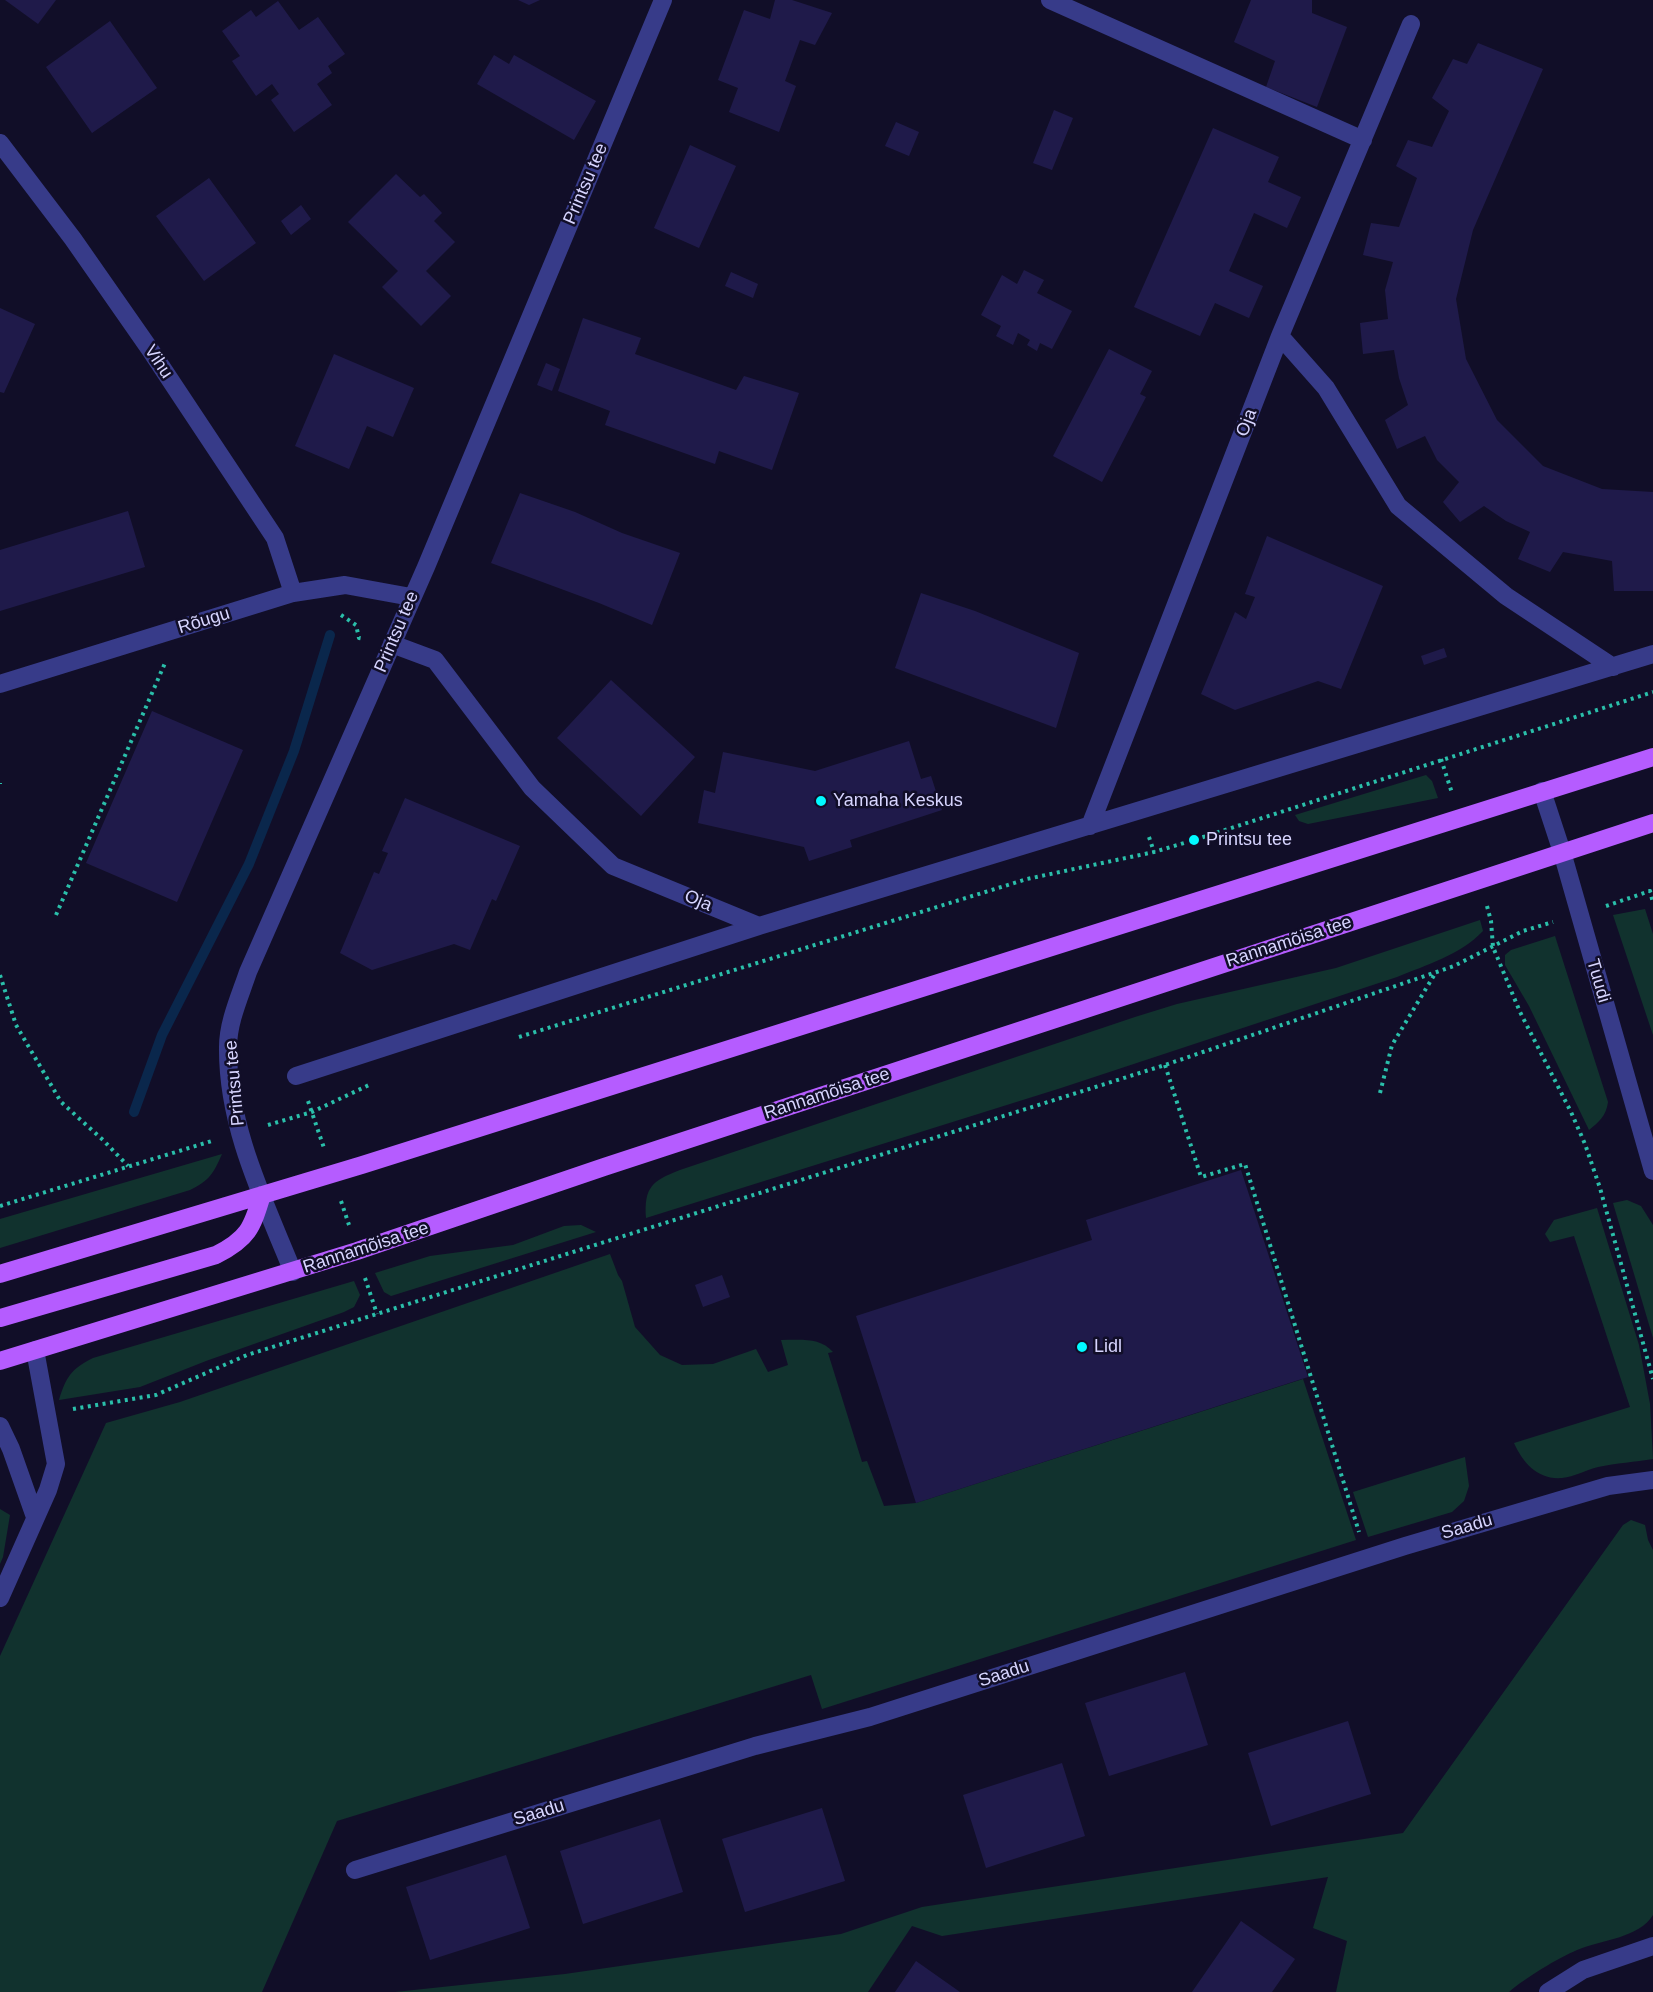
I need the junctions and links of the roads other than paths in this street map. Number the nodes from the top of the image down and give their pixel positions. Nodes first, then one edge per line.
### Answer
1 (663, 0) edge
2 (1050, 0) edge
3 (1411, 24) dead end
4 (1363, 140) junction
5 (0, 143) edge
6 (1280, 336) junction
7 (293, 593) junction
8 (411, 597) junction
9 (392, 644) junction
10 (1653, 654) edge
11 (1613, 667) junction
12 (0, 684) edge
13 (1653, 757) edge
14 (1542, 791) junction
15 (1653, 823) edge
16 (1090, 826) junction
17 (1562, 852) junction
18 (759, 926) junction
19 (296, 1076) dead end
20 (1653, 1171) edge
21 (262, 1195) junction
22 (293, 1272) junction
23 (0, 1274) edge
24 (0, 1318) edge
25 (35, 1350) junction
26 (0, 1360) edge
27 (0, 1426) edge
28 (1653, 1479) edge
29 (35, 1517) junction
30 (0, 1598) edge
31 (355, 1870) dead end
32 (1653, 1946) edge
33 (1548, 1992) edge

1 - 8 street, Printsu tee
2 - 4 street
3 - 4 street, Oja
4 - 6 street, Oja
5 - 7 street, Vihu
6 - 11 street
6 - 16 street, Oja
7 - 8 street, Rõugu
7 - 12 street, Rõugu
8 - 9 street, Printsu tee
9 - 18 street, Oja
9 - 21 street, Printsu tee
10 - 11 street
11 - 16 street
13 - 14 main road
14 - 17 street, Tuudi
14 - 21 main road
15 - 17 main road, Rannamõisa tee
16 - 18 street
17 - 20 street, Tuudi
17 - 22 main road, Rannamõisa tee
18 - 19 street
21 - 22 street, Printsu tee
21 - 23 main road
21 - 24 main road
22 - 25 main road, Rannamõisa tee
25 - 26 main road, Rannamõisa tee
25 - 29 street
27 - 29 street
28 - 31 street, Saadu
29 - 30 street
32 - 33 street

